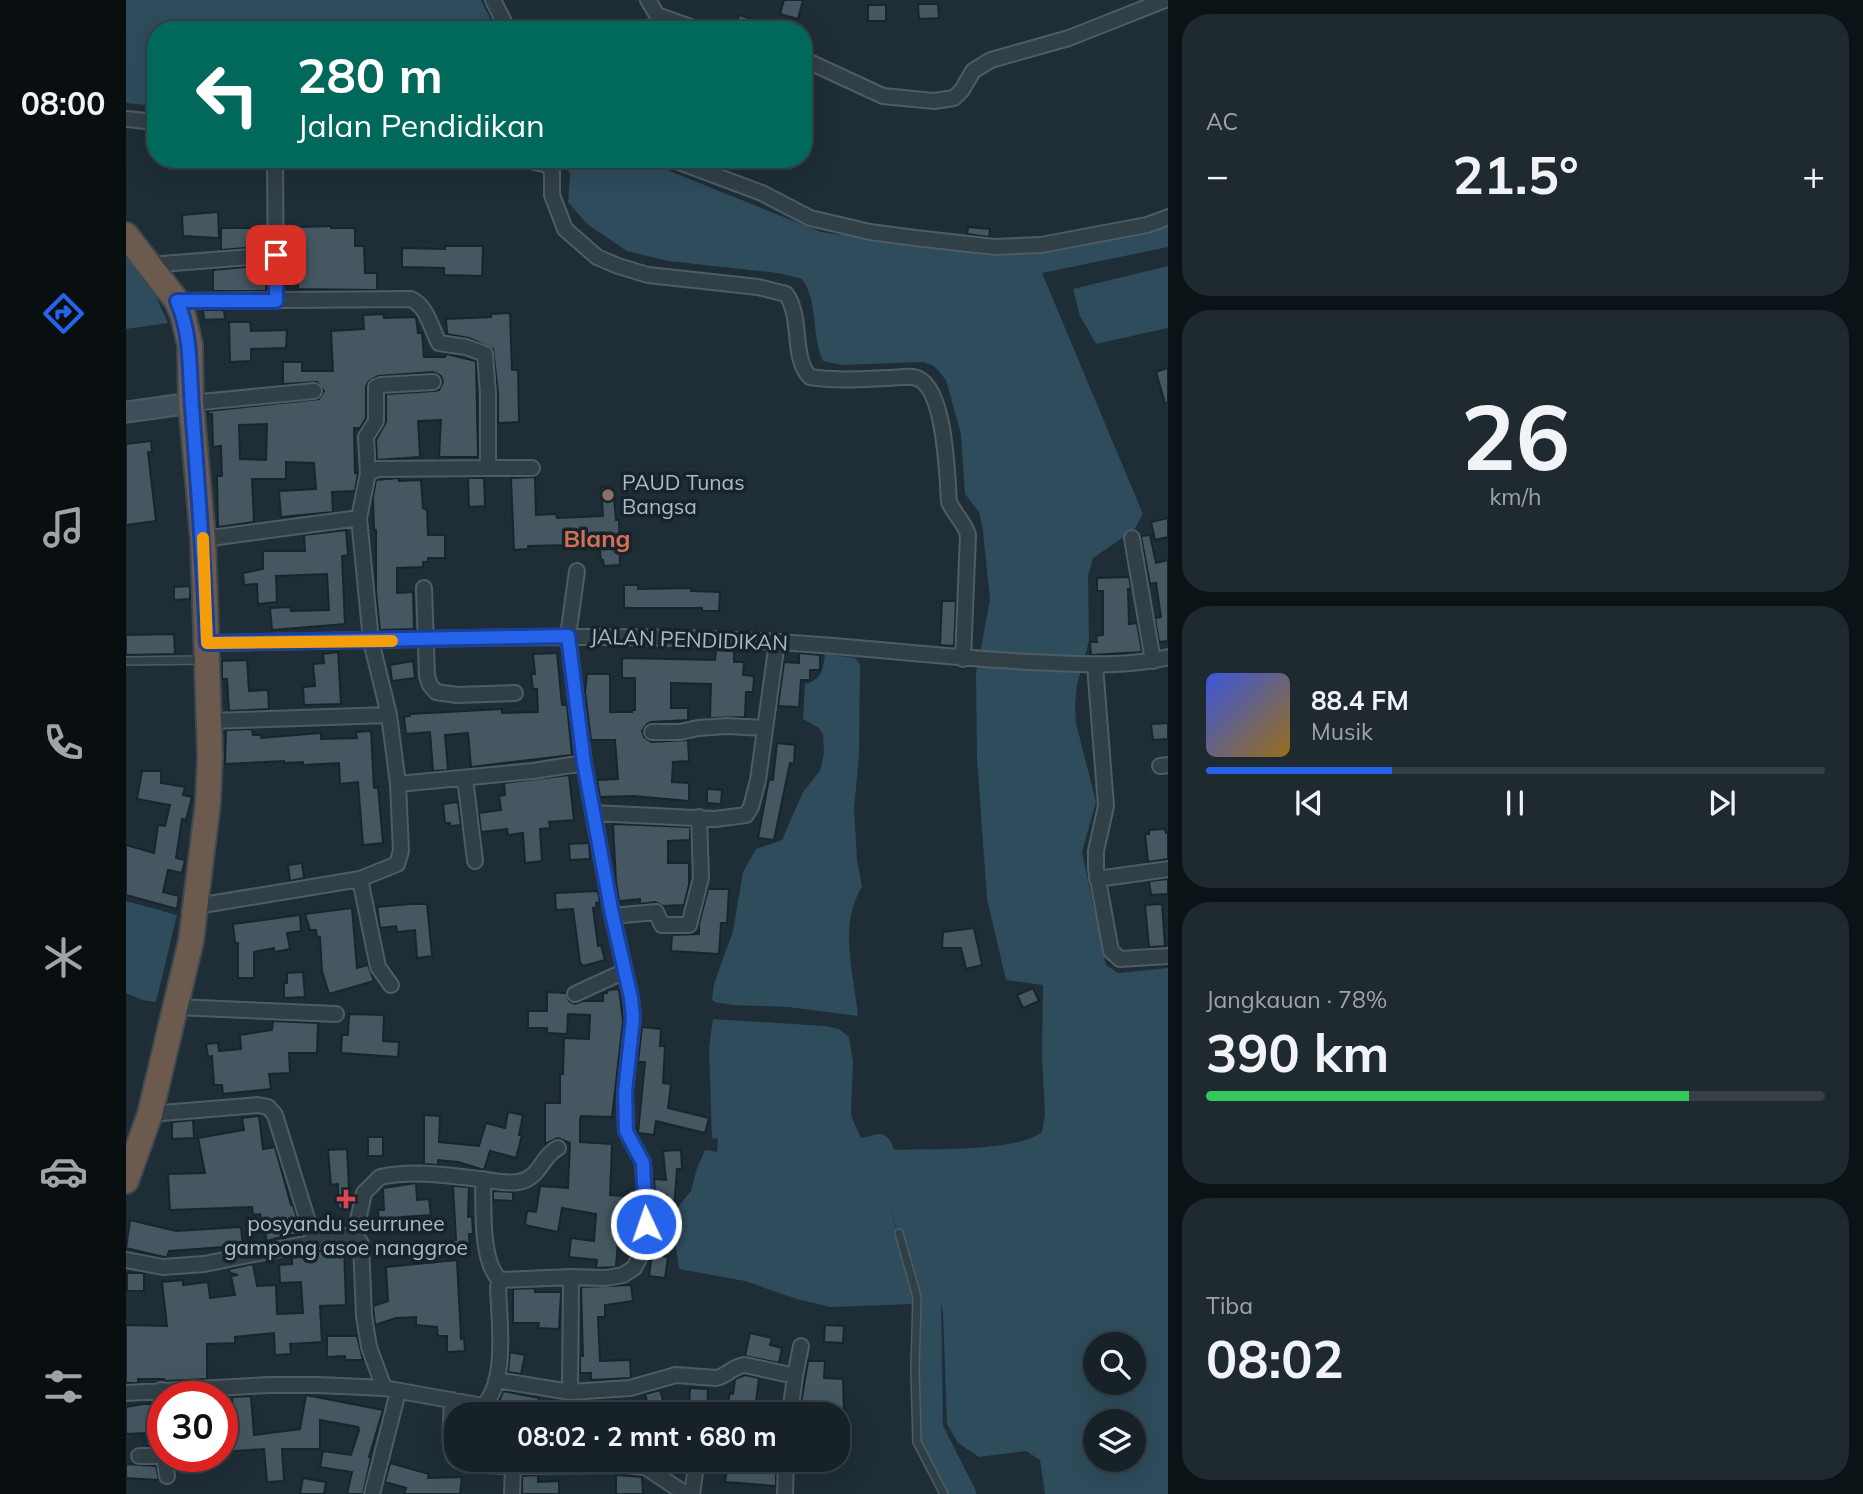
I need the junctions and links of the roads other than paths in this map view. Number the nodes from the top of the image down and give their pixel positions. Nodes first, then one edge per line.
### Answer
1 (493, 0) edge
2 (649, 0) edge
3 (1165, 0) edge
4 (504, 21) edge
5 (673, 21) edge
6 (812, 63) edge
7 (126, 119) edge
8 (147, 121) edge
9 (275, 168) edge
10 (550, 168) edge
11 (695, 168) edge
12 (1168, 217) edge
13 (126, 235) edge
14 (276, 255) junction
15 (149, 265) junction
16 (177, 301) junction
17 (276, 301) junction
18 (433, 382) dead end
19 (314, 391) dead end
20 (191, 403) junction
21 (126, 412) edge
22 (488, 468) junction
23 (532, 468) dead end
24 (368, 473) junction
25 (359, 518) junction
26 (1132, 538) dead end
27 (203, 539) junction
28 (577, 570) dead end
29 (424, 588) dead end
30 (568, 636) junction
31 (425, 640) junction
32 (371, 641) junction
33 (777, 642) junction
34 (208, 651) junction
35 (1168, 657) edge
36 (967, 659) junction
37 (126, 661) edge
38 (1153, 661) junction
39 (1093, 665) junction
40 (515, 694) dead end
41 (389, 715) junction
42 (209, 721) junction
43 (764, 728) junction
44 (652, 732) dead end
45 (584, 763) junction
46 (465, 778) junction
47 (398, 784) junction
48 (593, 813) junction
49 (699, 817) junction
50 (475, 861) dead end
51 (1168, 869) edge
52 (360, 879) junction
53 (1097, 879) junction
54 (197, 906) junction
55 (612, 914) junction
56 (1168, 956) edge
57 (625, 971) junction
58 (391, 985) dead end
59 (575, 994) dead end
60 (176, 1007) junction
61 (337, 1014) dead end
62 (150, 1114) junction
63 (558, 1148) dead end
64 (483, 1179) junction
65 (126, 1181) edge
66 (899, 1233) dead end
67 (355, 1234) junction
68 (314, 1241) junction
69 (126, 1260) edge
70 (571, 1277) junction
71 (500, 1280) junction
72 (801, 1346) dead end
73 (795, 1376) junction
74 (496, 1380) junction
75 (238, 1386) edge
76 (391, 1390) junction
77 (569, 1391) junction
78 (147, 1392) edge
79 (126, 1394) edge
80 (452, 1400) joint
81 (792, 1402) edge
82 (139, 1456) dead end
83 (147, 1456) edge
84 (166, 1472) edge
85 (513, 1472) edge
86 (653, 1472) edge
87 (693, 1472) edge
88 (786, 1472) edge
89 (167, 1476) dead end
90 (685, 1493) edge
91 (372, 1494) edge
92 (512, 1494) edge
93 (785, 1494) edge
94 (944, 1494) edge

1 - 4 street
2 - 5 street
3 - 6 street
7 - 8 street
9 - 14 street
10 - 36 street
11 - 12 street
13 - 15 highway
14 - 15 street
14 - 17 street
15 - 16 highway
16 - 17 street
16 - 20 highway
17 - 22 street
18 - 24 street
19 - 20 street
20 - 21 street
20 - 27 highway
22 - 23 street
22 - 24 street
24 - 25 street
25 - 27 street
25 - 32 street
26 - 38 street
27 - 34 highway
28 - 30 street
29 - 31 street
30 - 31 street, JALAN PENDIDIKAN
30 - 33 street, JALAN PENDIDIKAN
30 - 45 street
31 - 32 street, JALAN PENDIDIKAN
31 - 40 street
32 - 34 street, JALAN PENDIDIKAN
32 - 41 street
33 - 36 street, JALAN PENDIDIKAN
33 - 43 street
34 - 37 lane
34 - 42 highway
35 - 38 street, JALAN PENDIDIKAN
36 - 39 street, JALAN PENDIDIKAN
38 - 39 street, JALAN PENDIDIKAN
39 - 53 street
41 - 42 street
41 - 47 street
42 - 54 highway
43 - 44 street
43 - 49 street
45 - 46 street
45 - 48 street
46 - 47 street
46 - 50 street
47 - 52 street
48 - 49 street
48 - 55 street
49 - 55 street
51 - 53 street
52 - 54 street
52 - 58 street
53 - 56 street
54 - 60 highway
55 - 57 street
57 - 59 street
57 - 70 street
60 - 61 street
60 - 62 highway
62 - 65 highway
62 - 68 street
63 - 64 street
64 - 67 street
64 - 71 street
66 - 94 lane
67 - 68 street
67 - 76 street
68 - 69 street
70 - 71 street
70 - 77 street
71 - 74 street
72 - 73 street
73 - 77 street
73 - 81 street
74 - 77 street
74 - 80 street
75 - 76 street
76 - 80 street
76 - 91 street
78 - 79 street
82 - 83 street
84 - 89 street
85 - 92 street
86 - 90 street
87 - 90 street
88 - 93 street

